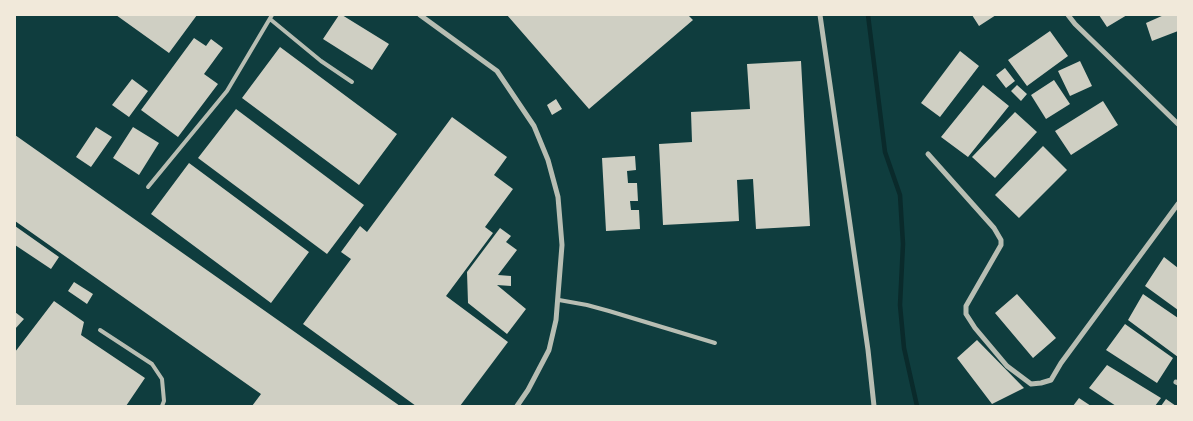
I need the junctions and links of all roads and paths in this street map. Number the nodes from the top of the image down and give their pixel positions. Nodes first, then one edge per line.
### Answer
1 (420, 15) edge
2 (820, 15) edge
3 (1068, 15) edge
4 (271, 17) edge
5 (352, 82) dead end
6 (1178, 124) edge
7 (928, 154) dead end
8 (148, 188) dead end
9 (1178, 204) edge
10 (559, 300) junction
11 (100, 330) dead end
12 (715, 343) dead end
13 (162, 406) edge
14 (517, 406) edge
15 (874, 406) edge

1 - 10 street
2 - 15 street
3 - 6 street
4 - 5 lane
4 - 8 lane
7 - 9 street
10 - 12 lane
10 - 14 street
11 - 13 lane

